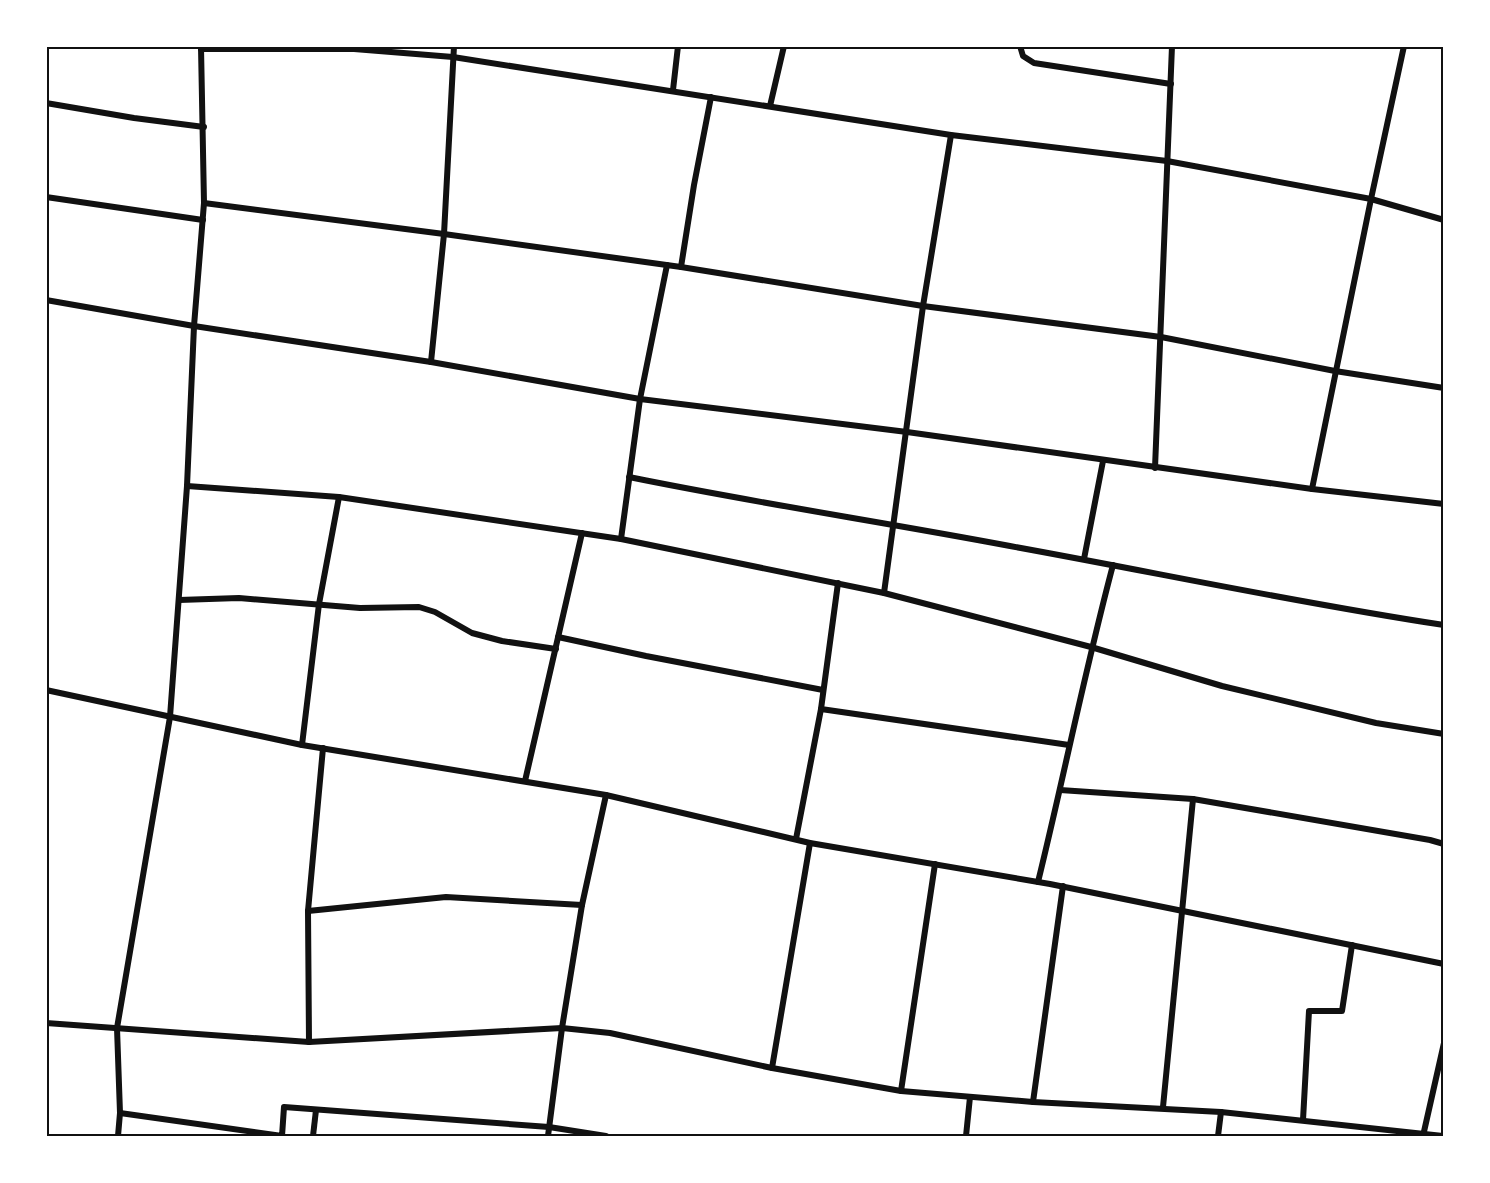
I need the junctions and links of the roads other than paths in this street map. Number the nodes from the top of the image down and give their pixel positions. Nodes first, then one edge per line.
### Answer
1 (454, 46) edge
2 (678, 46) edge
3 (784, 46) edge
4 (1020, 46) edge
5 (1172, 46) edge
6 (1404, 46) edge
7 (201, 48) edge
8 (354, 48) edge
9 (453, 57) junction
10 (1171, 84) junction
11 (673, 90) junction
12 (711, 97) junction
13 (46, 103) edge
14 (770, 106) junction
15 (204, 127) junction
16 (951, 135) junction
17 (1167, 161) junction
18 (46, 197) edge
19 (1371, 199) junction
20 (204, 203) junction
21 (203, 220) junction
22 (1443, 220) edge
23 (444, 234) junction
24 (667, 265) junction
25 (681, 267) junction
26 (46, 300) edge
27 (923, 306) junction
28 (194, 326) junction
29 (1161, 337) junction
30 (431, 362) junction
31 (1335, 371) junction
32 (1443, 388) edge
33 (640, 399) junction
34 (907, 432) junction
35 (1103, 461) junction
36 (1155, 468) junction
37 (629, 477) junction
38 (187, 486) junction
39 (1312, 489) junction
40 (339, 497) junction
41 (1443, 504) edge
42 (894, 524) junction
43 (582, 533) junction
44 (621, 539) junction
45 (1084, 560) junction
46 (1113, 565) junction
47 (838, 583) junction
48 (884, 592) junction
49 (179, 600) junction
50 (319, 604) junction
51 (1443, 625) edge
52 (558, 637) junction
53 (1091, 646) junction
54 (556, 649) junction
55 (46, 690) edge
56 (824, 690) junction
57 (821, 709) junction
58 (170, 717) junction
59 (1443, 734) edge
60 (302, 745) junction
61 (1069, 745) junction
62 (323, 748) junction
63 (525, 781) junction
64 (1060, 790) junction
65 (606, 795) junction
66 (1193, 800) junction
67 (796, 839) junction
68 (810, 843) junction
69 (1443, 844) edge
70 (935, 864) junction
71 (1038, 882) junction
72 (1063, 886) junction
73 (582, 905) junction
74 (1182, 910) junction
75 (308, 911) junction
76 (1352, 945) junction
77 (1443, 964) edge
78 (46, 1023) edge
79 (562, 1028) junction
80 (117, 1029) junction
81 (309, 1042) junction
82 (1443, 1043) edge
83 (772, 1068) junction
84 (901, 1091) junction
85 (970, 1097) junction
86 (1033, 1102) junction
87 (1163, 1107) junction
88 (316, 1110) junction
89 (1221, 1112) junction
90 (120, 1113) junction
91 (1302, 1120) junction
92 (549, 1127) junction
93 (259, 1135) edge
94 (1423, 1135) edge
95 (118, 1137) edge
96 (314, 1137) edge
97 (548, 1137) edge
98 (606, 1137) edge
99 (966, 1137) edge
100 (1218, 1137) edge
101 (1443, 1137) edge

1 - 9 street
2 - 11 street
3 - 14 street
4 - 10 street
5 - 10 street
6 - 19 street
7 - 8 street
7 - 15 street
8 - 9 street
9 - 11 street
9 - 23 street
10 - 17 street
11 - 12 street
12 - 14 street
12 - 25 street
13 - 15 street
14 - 16 street
15 - 20 street
16 - 17 street
16 - 27 street
17 - 19 street
17 - 29 street
18 - 21 street
19 - 22 street
19 - 31 street
20 - 21 street
20 - 23 street
21 - 28 street
23 - 24 street
23 - 30 street
24 - 25 street
24 - 33 street
25 - 27 street
26 - 28 street
27 - 29 street
27 - 34 street
28 - 30 street
28 - 38 street
29 - 31 street
29 - 36 street
30 - 33 street
31 - 32 street
31 - 39 street
33 - 34 street
33 - 37 street
34 - 35 street
34 - 42 street
35 - 36 street
35 - 45 street
36 - 39 street
37 - 42 street
37 - 44 street
38 - 40 street
38 - 49 street
39 - 41 street
40 - 43 street
40 - 50 street
42 - 45 street
42 - 48 street
43 - 44 street
43 - 52 street
44 - 47 street
45 - 46 street
46 - 51 street
46 - 53 street
47 - 48 street
47 - 56 street
48 - 53 street
49 - 50 street
49 - 58 street
50 - 54 street
50 - 60 street
52 - 54 street
52 - 56 street
53 - 59 street
53 - 61 street
54 - 63 street
55 - 58 street
56 - 57 street
57 - 61 street
57 - 67 street
58 - 60 street
58 - 80 street
60 - 62 street
61 - 64 street
62 - 63 street
62 - 75 street
63 - 65 street
64 - 66 street
64 - 71 street
65 - 67 street
65 - 73 street
66 - 69 street
66 - 74 street
67 - 68 street
68 - 70 street
68 - 83 street
70 - 71 street
70 - 84 street
71 - 72 street
72 - 74 street
72 - 86 street
73 - 75 street
73 - 79 street
74 - 76 street
74 - 87 street
75 - 81 street
76 - 77 street
76 - 91 street
78 - 80 street
79 - 81 street
79 - 83 street
79 - 92 street
80 - 81 street
80 - 90 street
82 - 94 street
83 - 84 street
84 - 85 street
85 - 86 street
85 - 99 street
86 - 87 street
87 - 89 street
88 - 92 street
88 - 93 street
88 - 96 street
89 - 91 street
89 - 100 street
90 - 93 street
90 - 95 street
91 - 94 street
92 - 97 street
92 - 98 street
94 - 101 street

